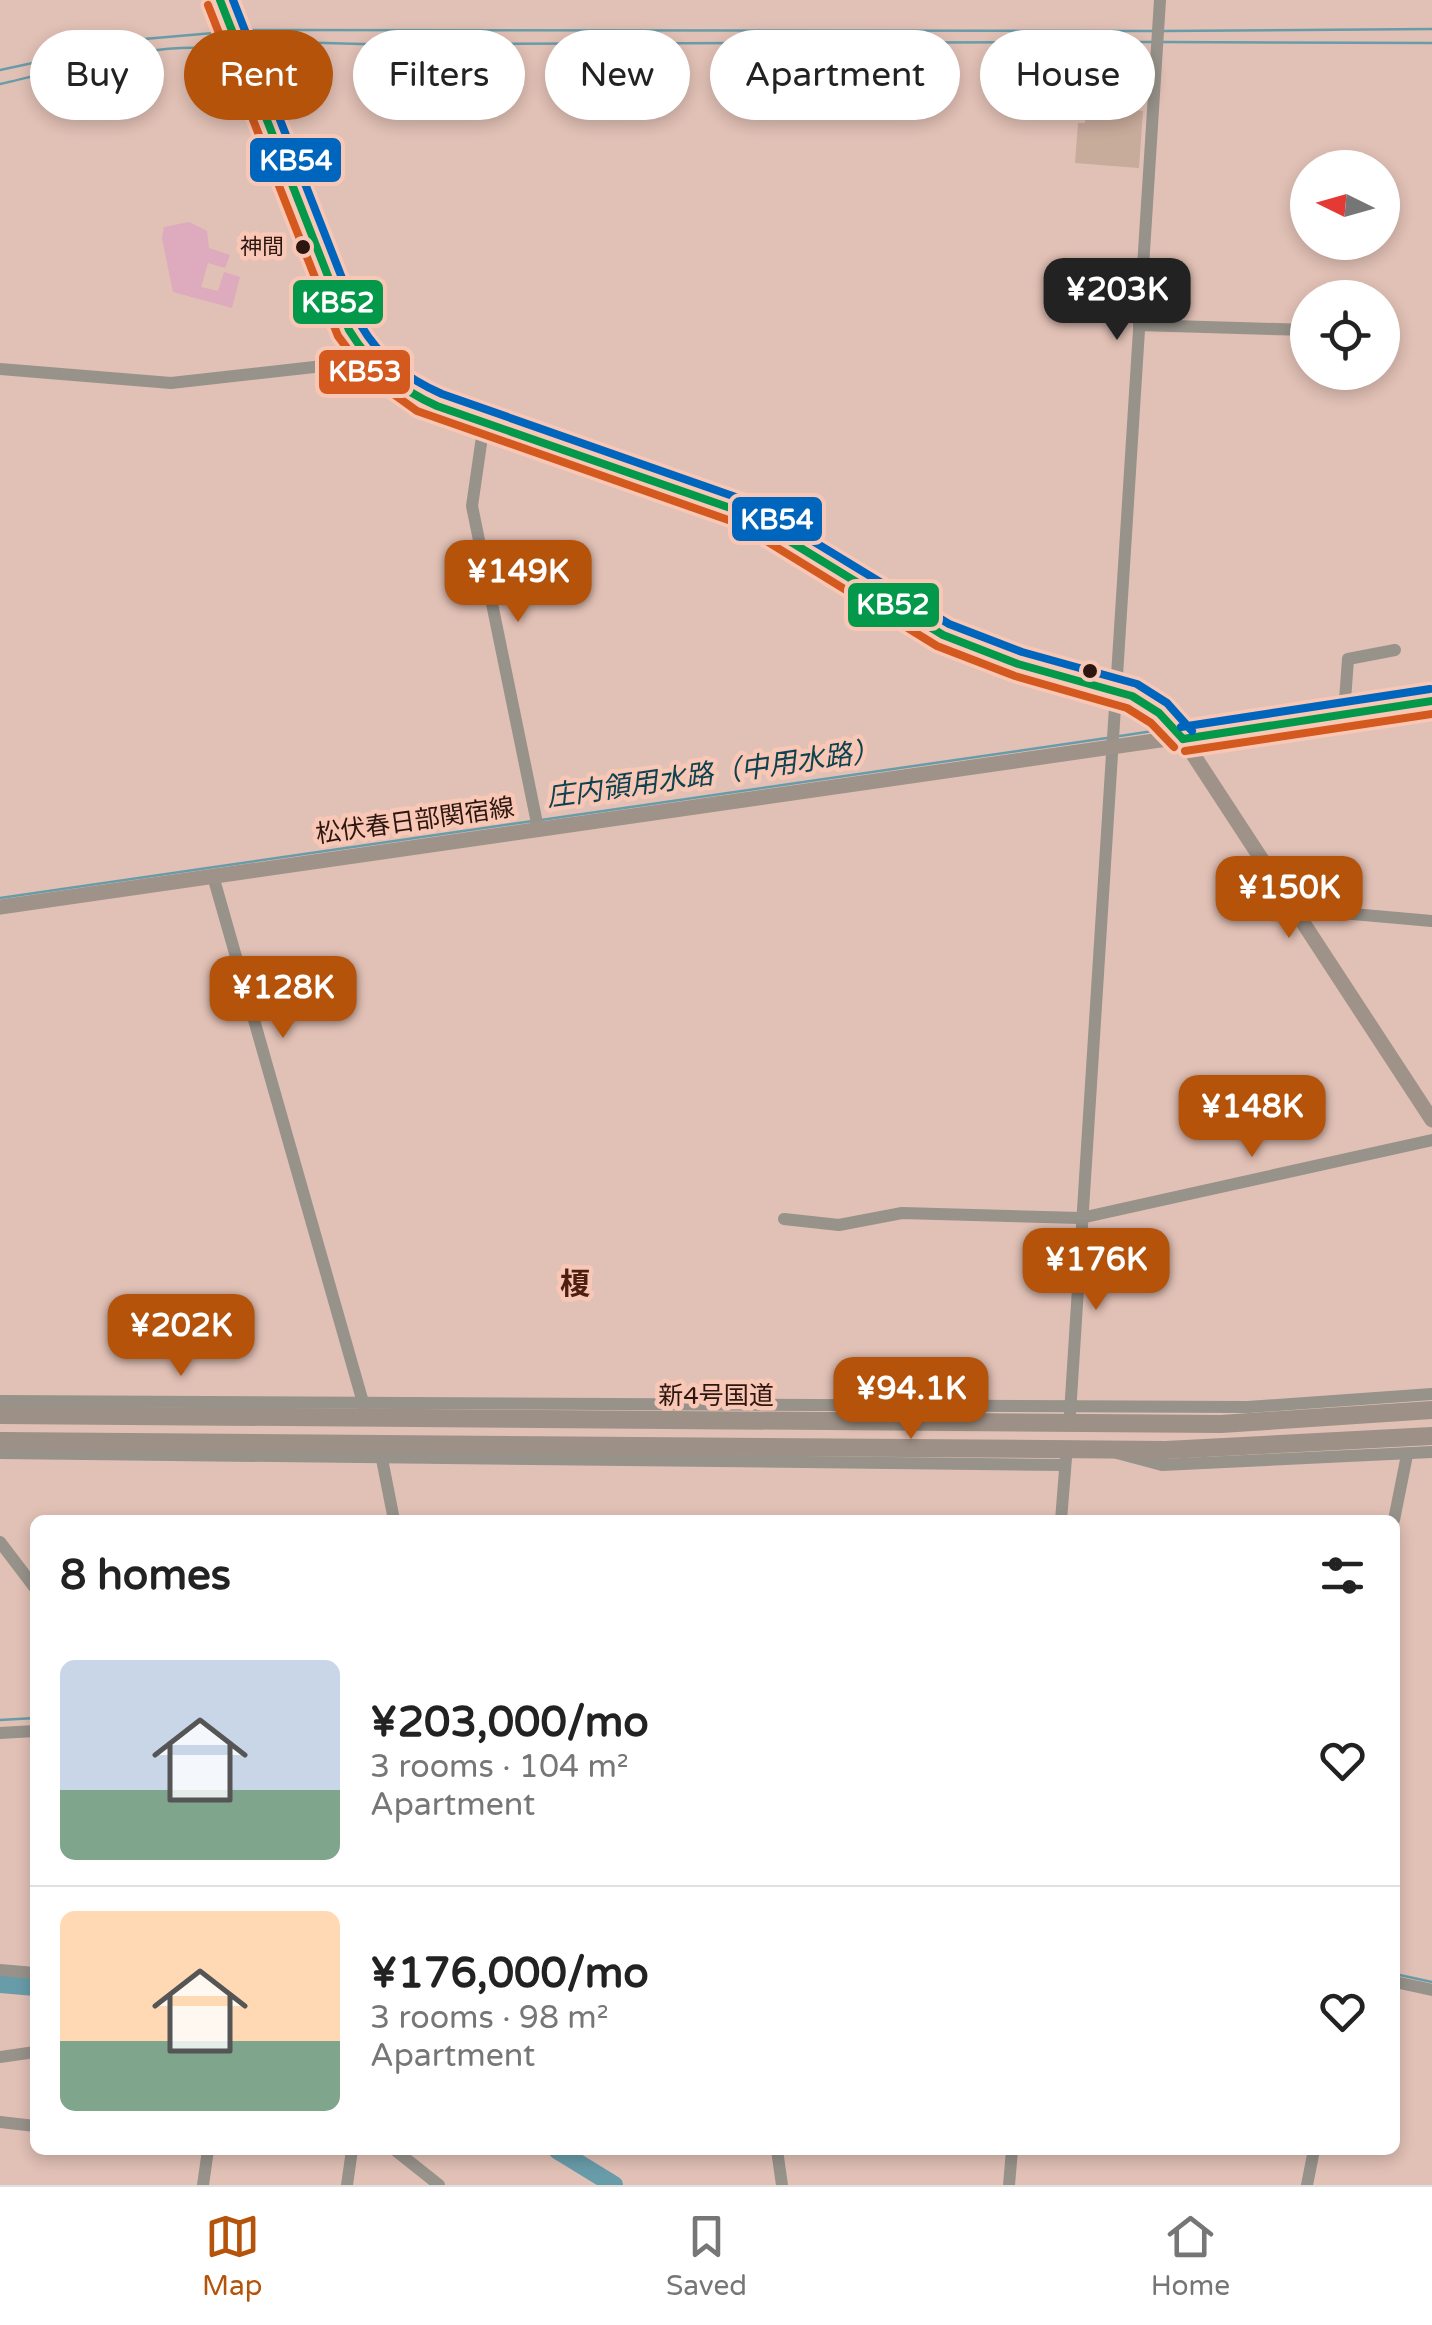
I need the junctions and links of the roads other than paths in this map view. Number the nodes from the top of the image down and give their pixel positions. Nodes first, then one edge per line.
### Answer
1 (220, 0) edge
2 (1160, 0) edge
3 (1139, 325) junction
4 (1290, 329) edge
5 (0, 369) edge
6 (380, 373) junction
7 (484, 422) junction
8 (1395, 650) dead end
9 (1114, 689) junction
10 (1432, 700) edge
11 (1344, 714) junction
12 (1182, 738) junction
13 (1113, 749) junction
14 (538, 828) junction
15 (213, 876) junction
16 (0, 907) edge
17 (1296, 910) junction
18 (1432, 922) edge
19 (1432, 1120) edge
20 (1432, 1140) edge
21 (1081, 1218) junction
22 (784, 1220) dead end
23 (1432, 1394) edge
24 (0, 1402) edge
25 (365, 1410) junction
26 (1432, 1410) edge
27 (0, 1414) edge
28 (1070, 1415) junction
29 (1432, 1436) edge
30 (7, 1447) edge
31 (1106, 1450) junction
32 (380, 1451) junction
33 (1432, 1452) edge
34 (1407, 1455) junction
35 (1066, 1457) junction
36 (393, 1515) edge
37 (1062, 1515) edge
38 (1395, 1515) edge
39 (0, 1542) edge
40 (6, 1563) edge
41 (30, 1584) edge
42 (30, 1730) edge
43 (0, 1733) edge
44 (0, 1970) edge
45 (30, 1973) edge
46 (1400, 1983) edge
47 (1432, 1990) edge
48 (30, 2053) edge
49 (0, 2057) edge
50 (0, 2122) edge
51 (30, 2125) edge
52 (207, 2155) edge
53 (351, 2155) edge
54 (401, 2155) edge
55 (778, 2155) edge
56 (1012, 2155) edge
57 (1313, 2155) edge
58 (203, 2185) edge
59 (348, 2185) edge
60 (439, 2185) edge
61 (782, 2185) edge
62 (1009, 2185) edge
63 (1307, 2185) edge

1 - 6 main road
2 - 3 street
3 - 4 street
3 - 9 street
5 - 6 street
6 - 7 main road
7 - 9 main road
7 - 14 street
8 - 11 street
9 - 12 main road
9 - 13 street
10 - 11 main road, 松伏春日部関宿線
11 - 12 main road, 松伏春日部関宿線
12 - 13 main road, 松伏春日部関宿線
12 - 17 main road
13 - 14 main road, 松伏春日部関宿線
13 - 21 street
14 - 15 main road, 松伏春日部関宿線
15 - 16 main road, 松伏春日部関宿線
15 - 25 street
17 - 18 street
17 - 19 main road
20 - 21 street
21 - 22 street
21 - 28 street
23 - 28 street
24 - 25 street
25 - 27 highway, 新4号国道
25 - 28 highway, 新4号国道
26 - 28 highway, 新4号国道
29 - 31 highway, 新4号国道
30 - 32 highway, 新4号国道
31 - 34 street
31 - 35 highway, 新4号国道
32 - 35 highway, 新4号国道
32 - 36 street
33 - 34 street
34 - 38 street
35 - 37 street
39 - 40 street
40 - 41 street
42 - 43 street
44 - 45 street
46 - 47 street
48 - 49 street
50 - 51 street
52 - 58 street
53 - 59 street
54 - 60 street
55 - 61 street
56 - 62 street
57 - 63 street

